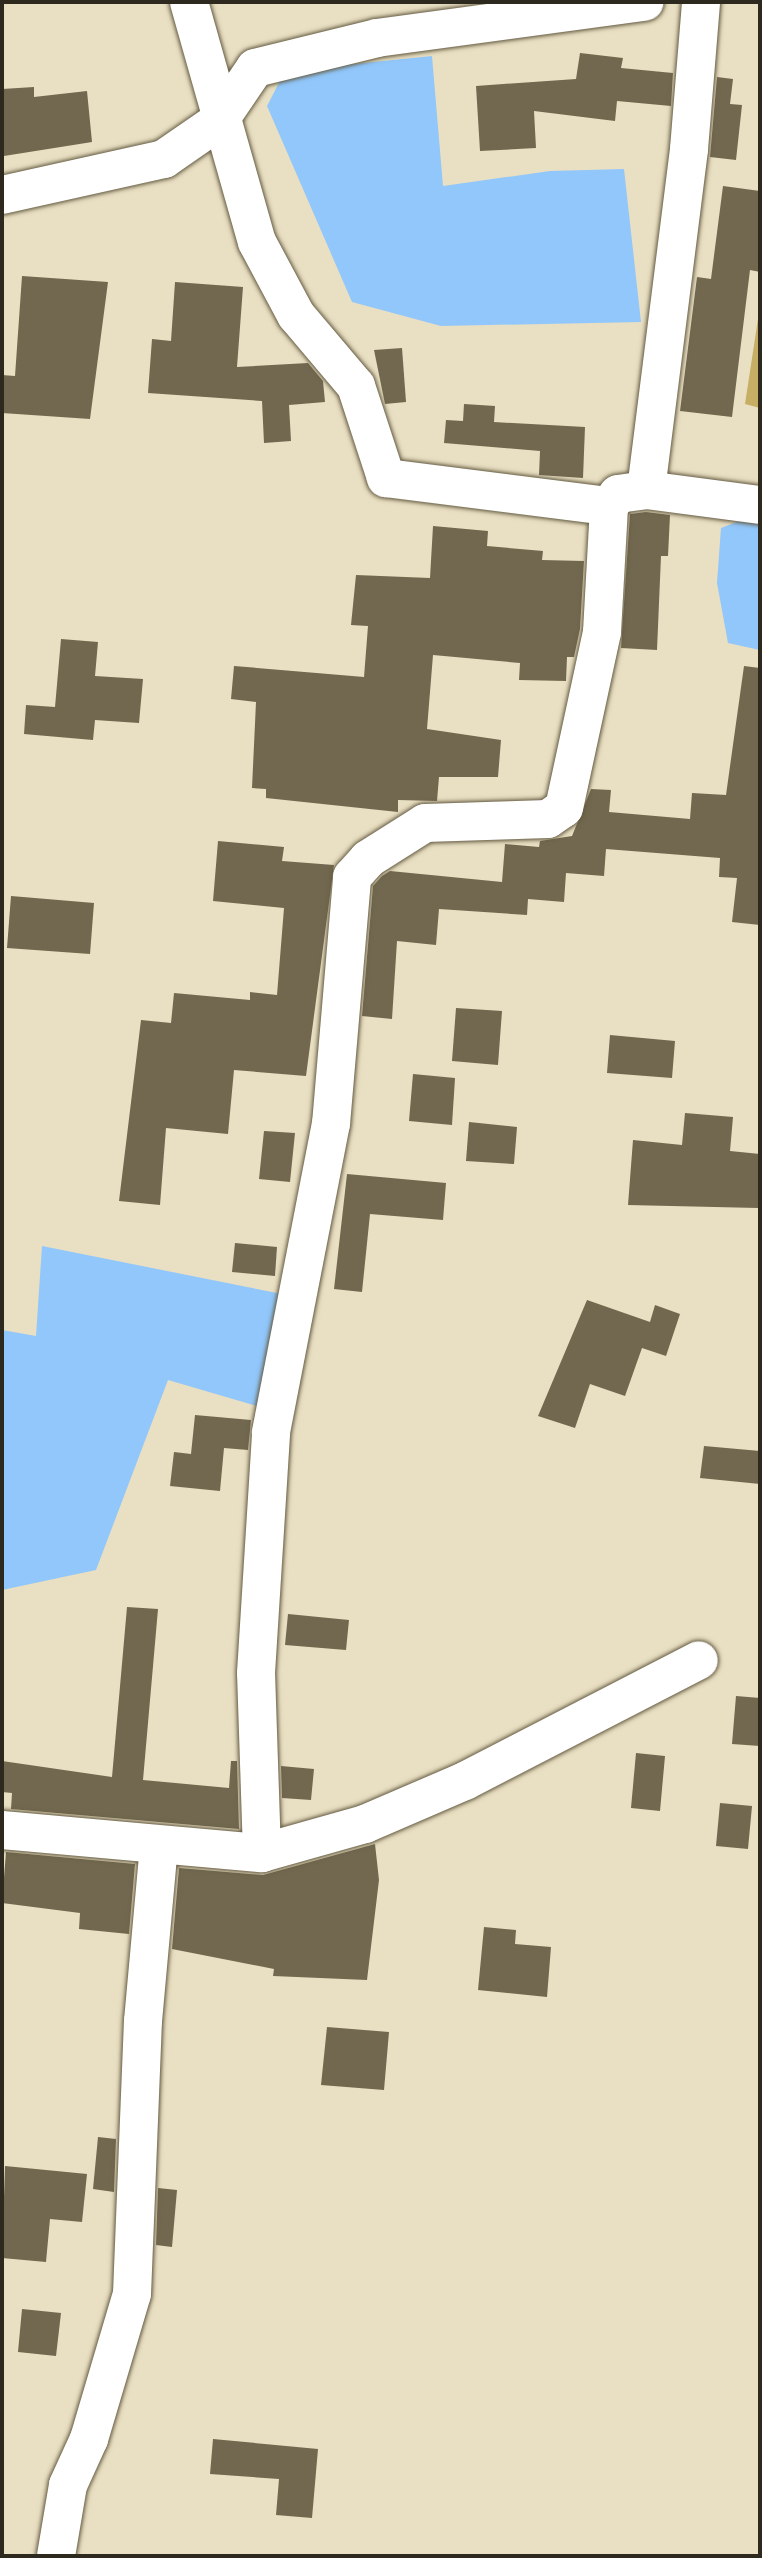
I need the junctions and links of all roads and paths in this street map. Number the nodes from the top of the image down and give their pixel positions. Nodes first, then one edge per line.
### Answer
1 (189, 2) edge
2 (645, 2) edge
3 (701, 2) edge
4 (219, 121) junction
5 (2, 195) edge
6 (646, 490) junction
7 (760, 505) edge
8 (609, 506) junction
9 (699, 1660) dead end
10 (2, 1829) edge
11 (159, 1846) junction
12 (262, 1853) junction
13 (56, 2556) edge

1 - 4 street
2 - 4 street
3 - 6 street
4 - 5 street
4 - 8 street
6 - 7 street
6 - 8 street
8 - 12 street
9 - 12 street
10 - 11 street
11 - 12 street
11 - 13 street

